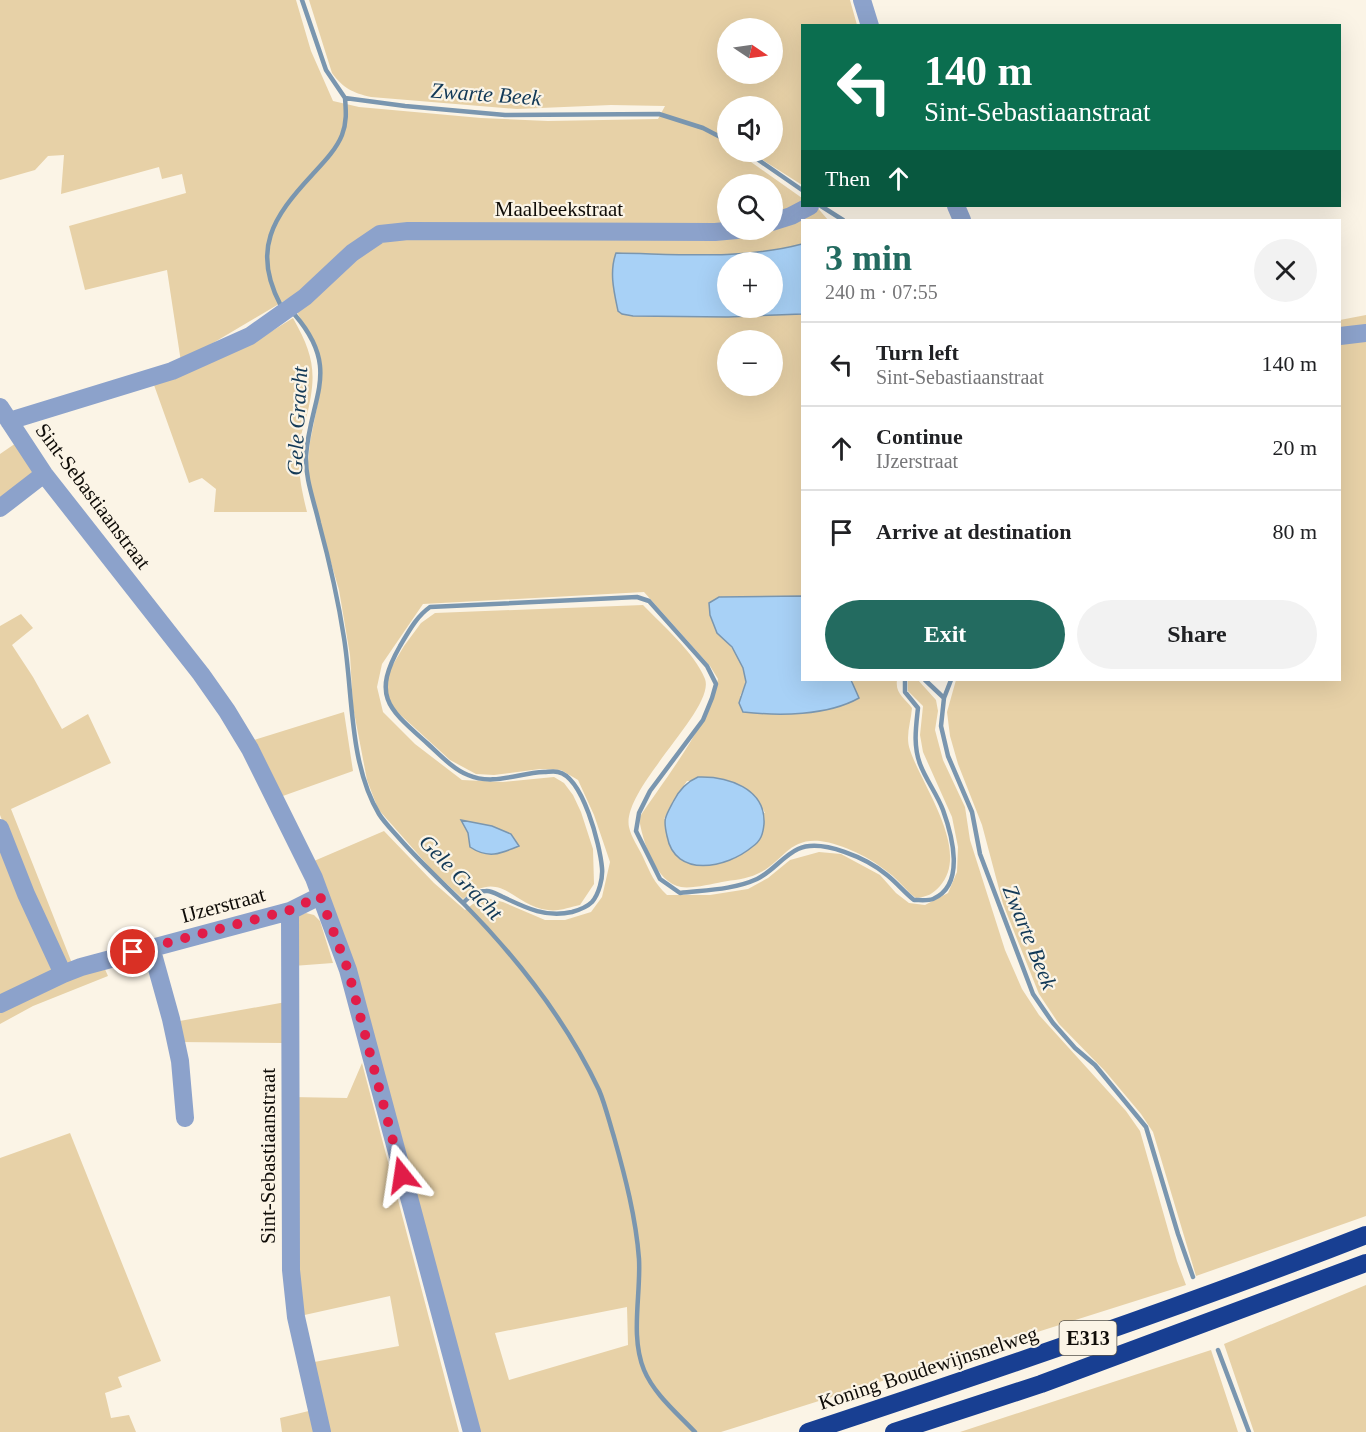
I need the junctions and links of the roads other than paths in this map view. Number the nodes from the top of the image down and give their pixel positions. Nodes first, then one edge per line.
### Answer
1 (862, 0) edge
2 (869, 24) edge
3 (808, 207) edge
4 (783, 219) edge
5 (717, 232) edge
6 (380, 234) joint
7 (1366, 333) edge
8 (1341, 336) edge
9 (5, 414) edge
10 (44, 474) junction
11 (0, 508) edge
12 (0, 828) edge
13 (320, 896) junction
14 (290, 910) junction
15 (151, 947) junction
16 (63, 974) junction
17 (0, 1004) edge
18 (185, 1118) dead end
19 (1366, 1235) edge
20 (1366, 1263) edge
21 (322, 1432) edge
22 (472, 1432) edge
23 (808, 1432) edge
24 (894, 1432) edge

1 - 2 street
3 - 4 street
5 - 6 street, Maalbeekstraat
6 - 9 street, Sint-Sebastiaanstraat
7 - 8 street
9 - 10 street, Sint-Sebastiaanstraat
10 - 11 street
10 - 13 street, Sint-Sebastiaanstraat
12 - 16 street
13 - 14 street
13 - 22 street, Sint-Sebastiaanstraat
14 - 15 street, IJzerstraat
14 - 21 street, Sint-Sebastiaanstraat
15 - 16 street, IJzerstraat
15 - 18 street
16 - 17 street, IJzerstraat
19 - 23 highway, Koning Boudewijnsnelweg / E313
20 - 24 highway, E313

